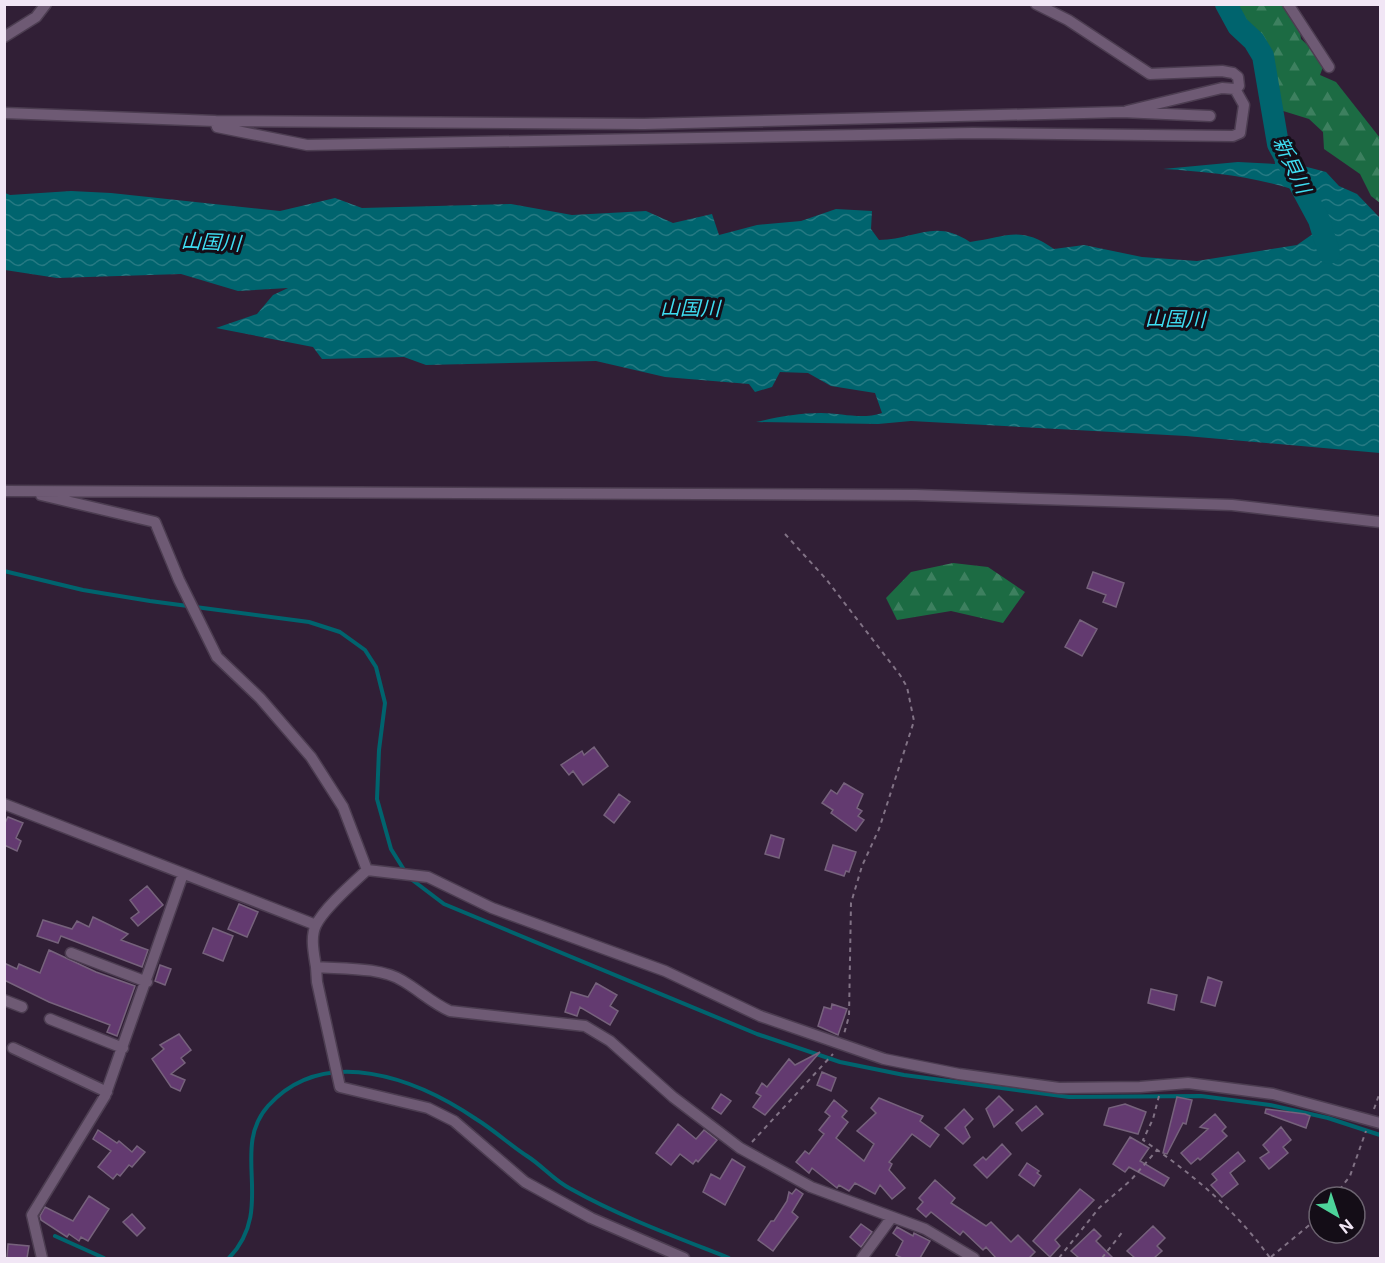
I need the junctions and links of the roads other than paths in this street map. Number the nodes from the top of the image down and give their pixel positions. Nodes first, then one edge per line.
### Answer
1 (46, 4) edge
2 (1036, 4) edge
3 (1288, 4) edge
4 (4, 37) edge
5 (1329, 68) dead end
6 (1235, 89) junction
7 (1122, 112) junction
8 (4, 113) edge
9 (1210, 116) dead end
10 (215, 121) junction
11 (4, 490) edge
12 (23, 491) junction
13 (1380, 522) edge
14 (4, 804) edge
15 (367, 870) junction
16 (183, 874) junction
17 (316, 925) junction
18 (71, 953) dead end
19 (316, 967) junction
20 (147, 982) junction
21 (4, 1000) edge
22 (22, 1007) dead end
23 (50, 1019) dead end
24 (13, 1048) dead end
25 (123, 1048) junction
26 (107, 1092) junction
27 (1375, 1121) edge
28 (892, 1217) junction
29 (42, 1258) edge
30 (684, 1258) edge
31 (861, 1258) edge
32 (974, 1258) edge

1 - 4 street
2 - 6 street
3 - 5 street
6 - 7 street
6 - 10 street
7 - 9 street
7 - 10 street
8 - 10 street
11 - 12 street
12 - 13 street
12 - 15 street
14 - 16 street
15 - 17 street
15 - 27 street
16 - 17 street
16 - 20 street
17 - 19 street
18 - 20 street
19 - 28 street
19 - 30 street
20 - 25 street
21 - 22 street
23 - 25 street
24 - 26 street
25 - 26 street
26 - 29 street
28 - 31 street
28 - 32 street

